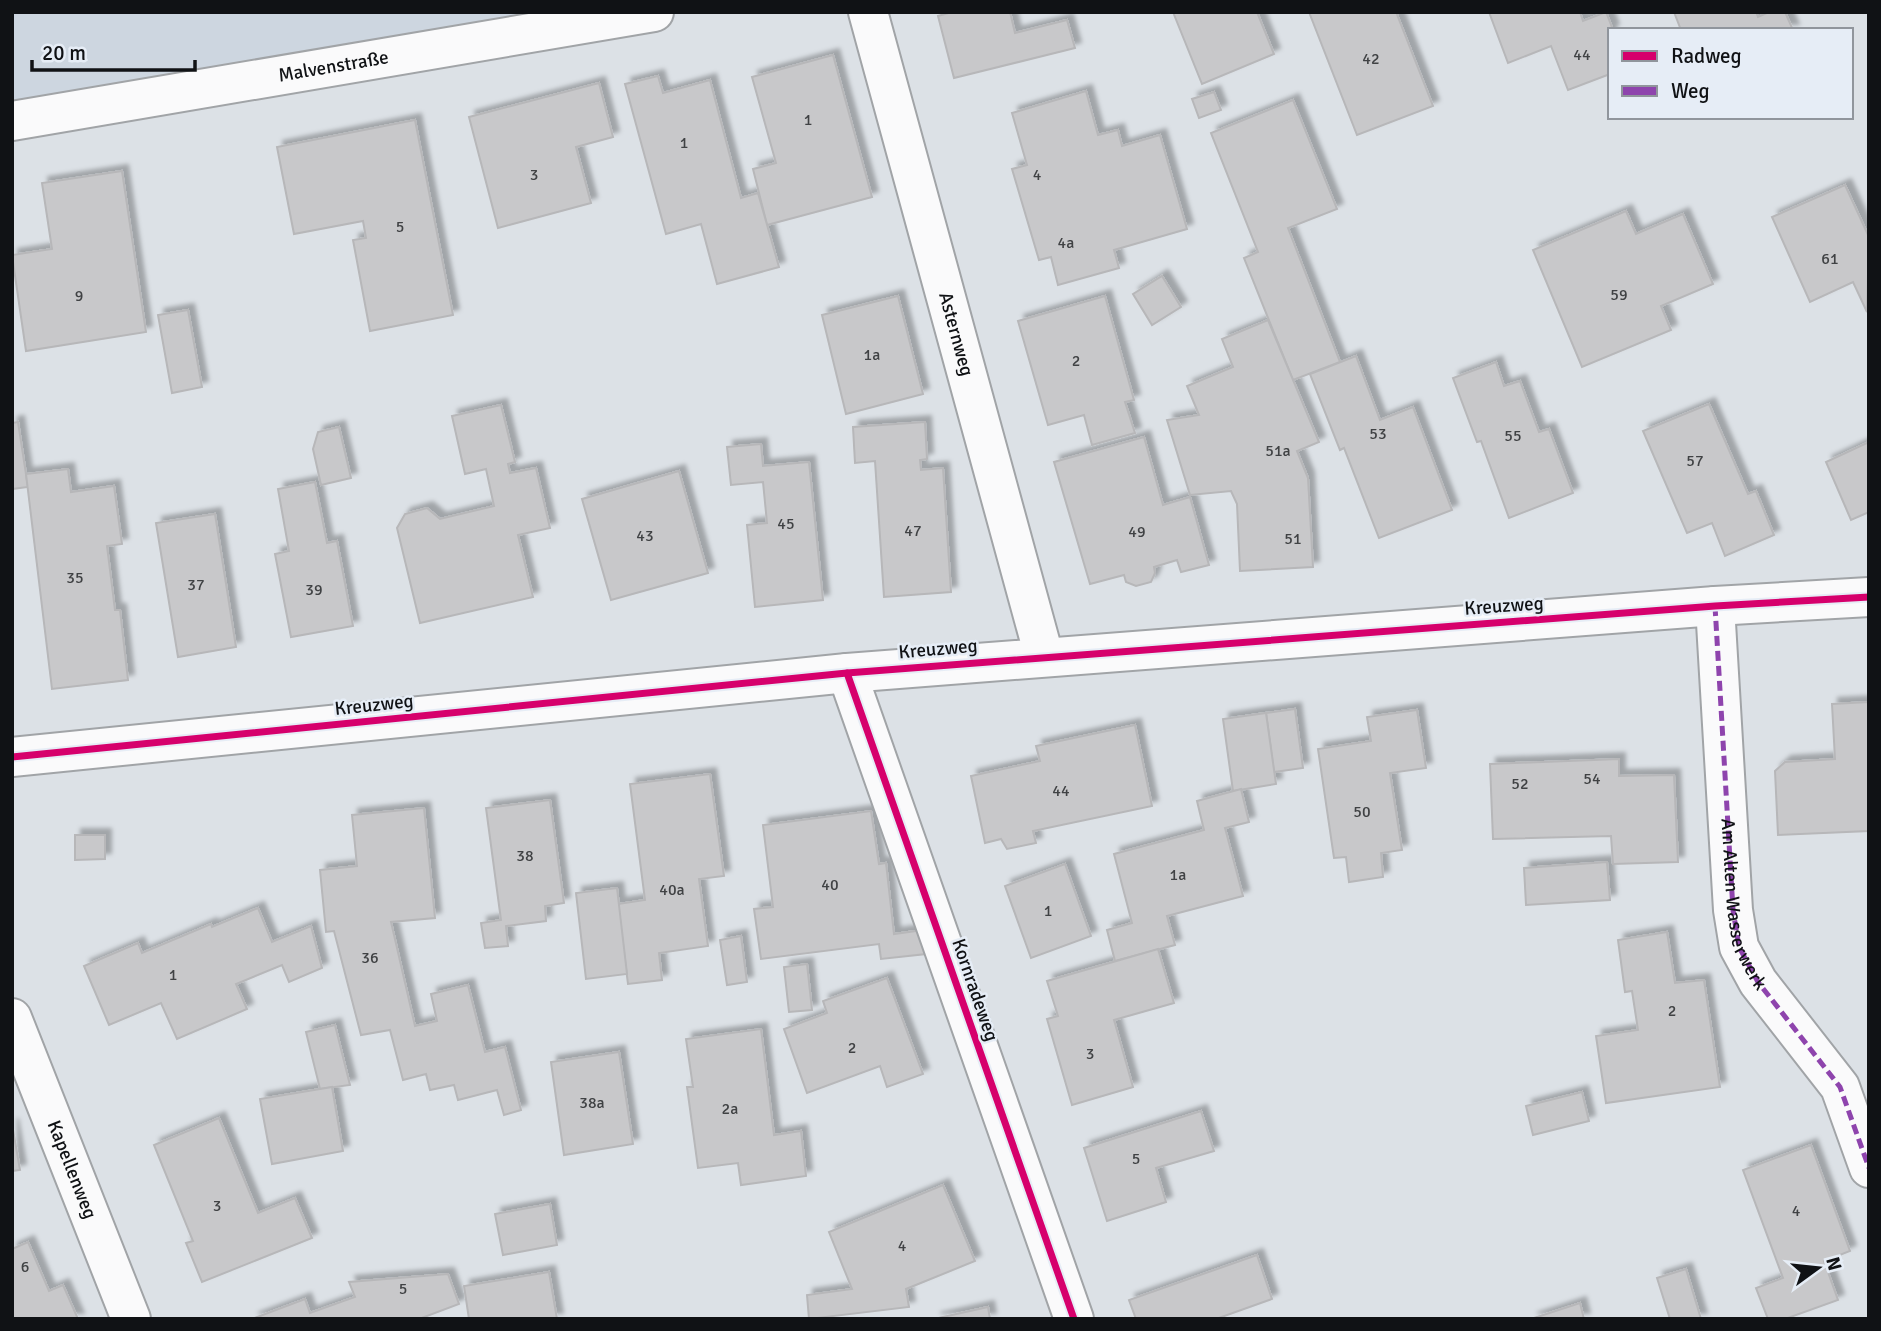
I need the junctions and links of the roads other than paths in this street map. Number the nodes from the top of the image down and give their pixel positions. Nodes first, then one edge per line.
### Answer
1 (654, 12) edge
2 (868, 12) edge
3 (12, 121) edge
4 (1869, 597) edge
5 (1716, 606) junction
6 (1044, 656) junction
7 (847, 673) junction
8 (12, 757) edge
9 (12, 1018) edge
10 (1869, 1168) edge
11 (131, 1319) edge
12 (1074, 1319) edge

1 - 3 street, Malvenstraße
2 - 6 street, Asternweg
4 - 5 street, Kreuzweg
5 - 6 street, Kreuzweg
5 - 10 street, Am Alten Wasserwerk
6 - 7 street, Kreuzweg
7 - 8 street, Kreuzweg
7 - 12 street, Kornradeweg
9 - 11 street, Kapellenweg

